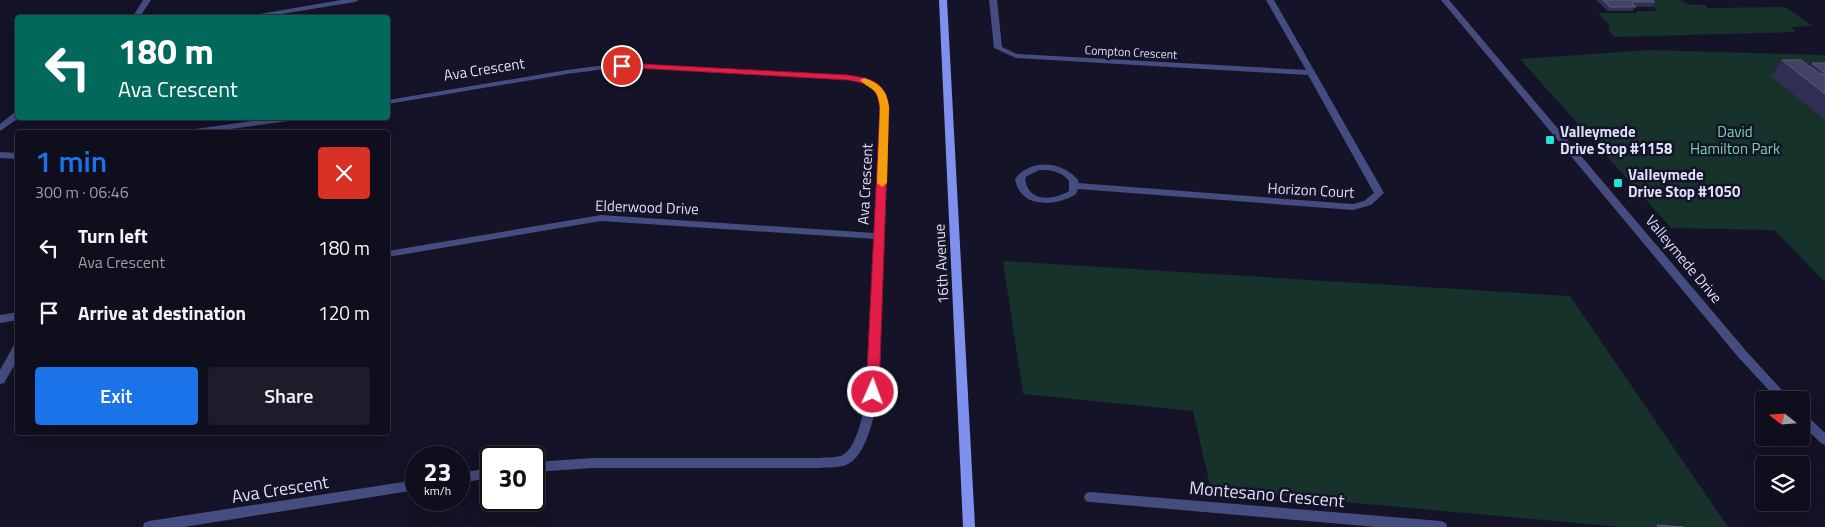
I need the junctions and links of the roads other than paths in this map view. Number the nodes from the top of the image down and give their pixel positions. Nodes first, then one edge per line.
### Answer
1 (147, 0) edge
2 (355, 0) edge
3 (943, 0) edge
4 (993, 0) edge
5 (1270, 0) edge
6 (1445, 0) edge
7 (137, 15) edge
8 (259, 15) edge
9 (1312, 73) junction
10 (390, 102) edge
11 (15, 116) edge
12 (275, 120) edge
13 (0, 128) edge
14 (208, 130) edge
15 (0, 155) edge
16 (15, 156) edge
17 (1075, 186) junction
18 (878, 236) junction
19 (390, 254) edge
20 (15, 316) edge
21 (0, 319) edge
22 (15, 353) edge
23 (0, 380) edge
24 (1777, 391) edge
25 (1810, 426) edge
26 (1825, 440) edge
27 (545, 466) edge
28 (405, 487) edge
29 (1090, 497) dead end
30 (149, 527) edge
31 (969, 527) edge
32 (1441, 527) edge

1 - 7 street
2 - 8 street
3 - 31 main road, 16th Avenue
4 - 9 street, Compton Crescent
5 - 9 street, Horizon Court
6 - 24 street, Valleymede Drive
9 - 17 street, Horizon Court
10 - 18 street, Ava Crescent
11 - 13 street
12 - 14 street
15 - 16 street
17 - 17 street
18 - 19 street, Elderwood Drive
18 - 27 street, Ava Crescent
20 - 21 street
22 - 23 street
25 - 26 street
28 - 30 street, Ava Crescent
29 - 32 street, Montesano Crescent

